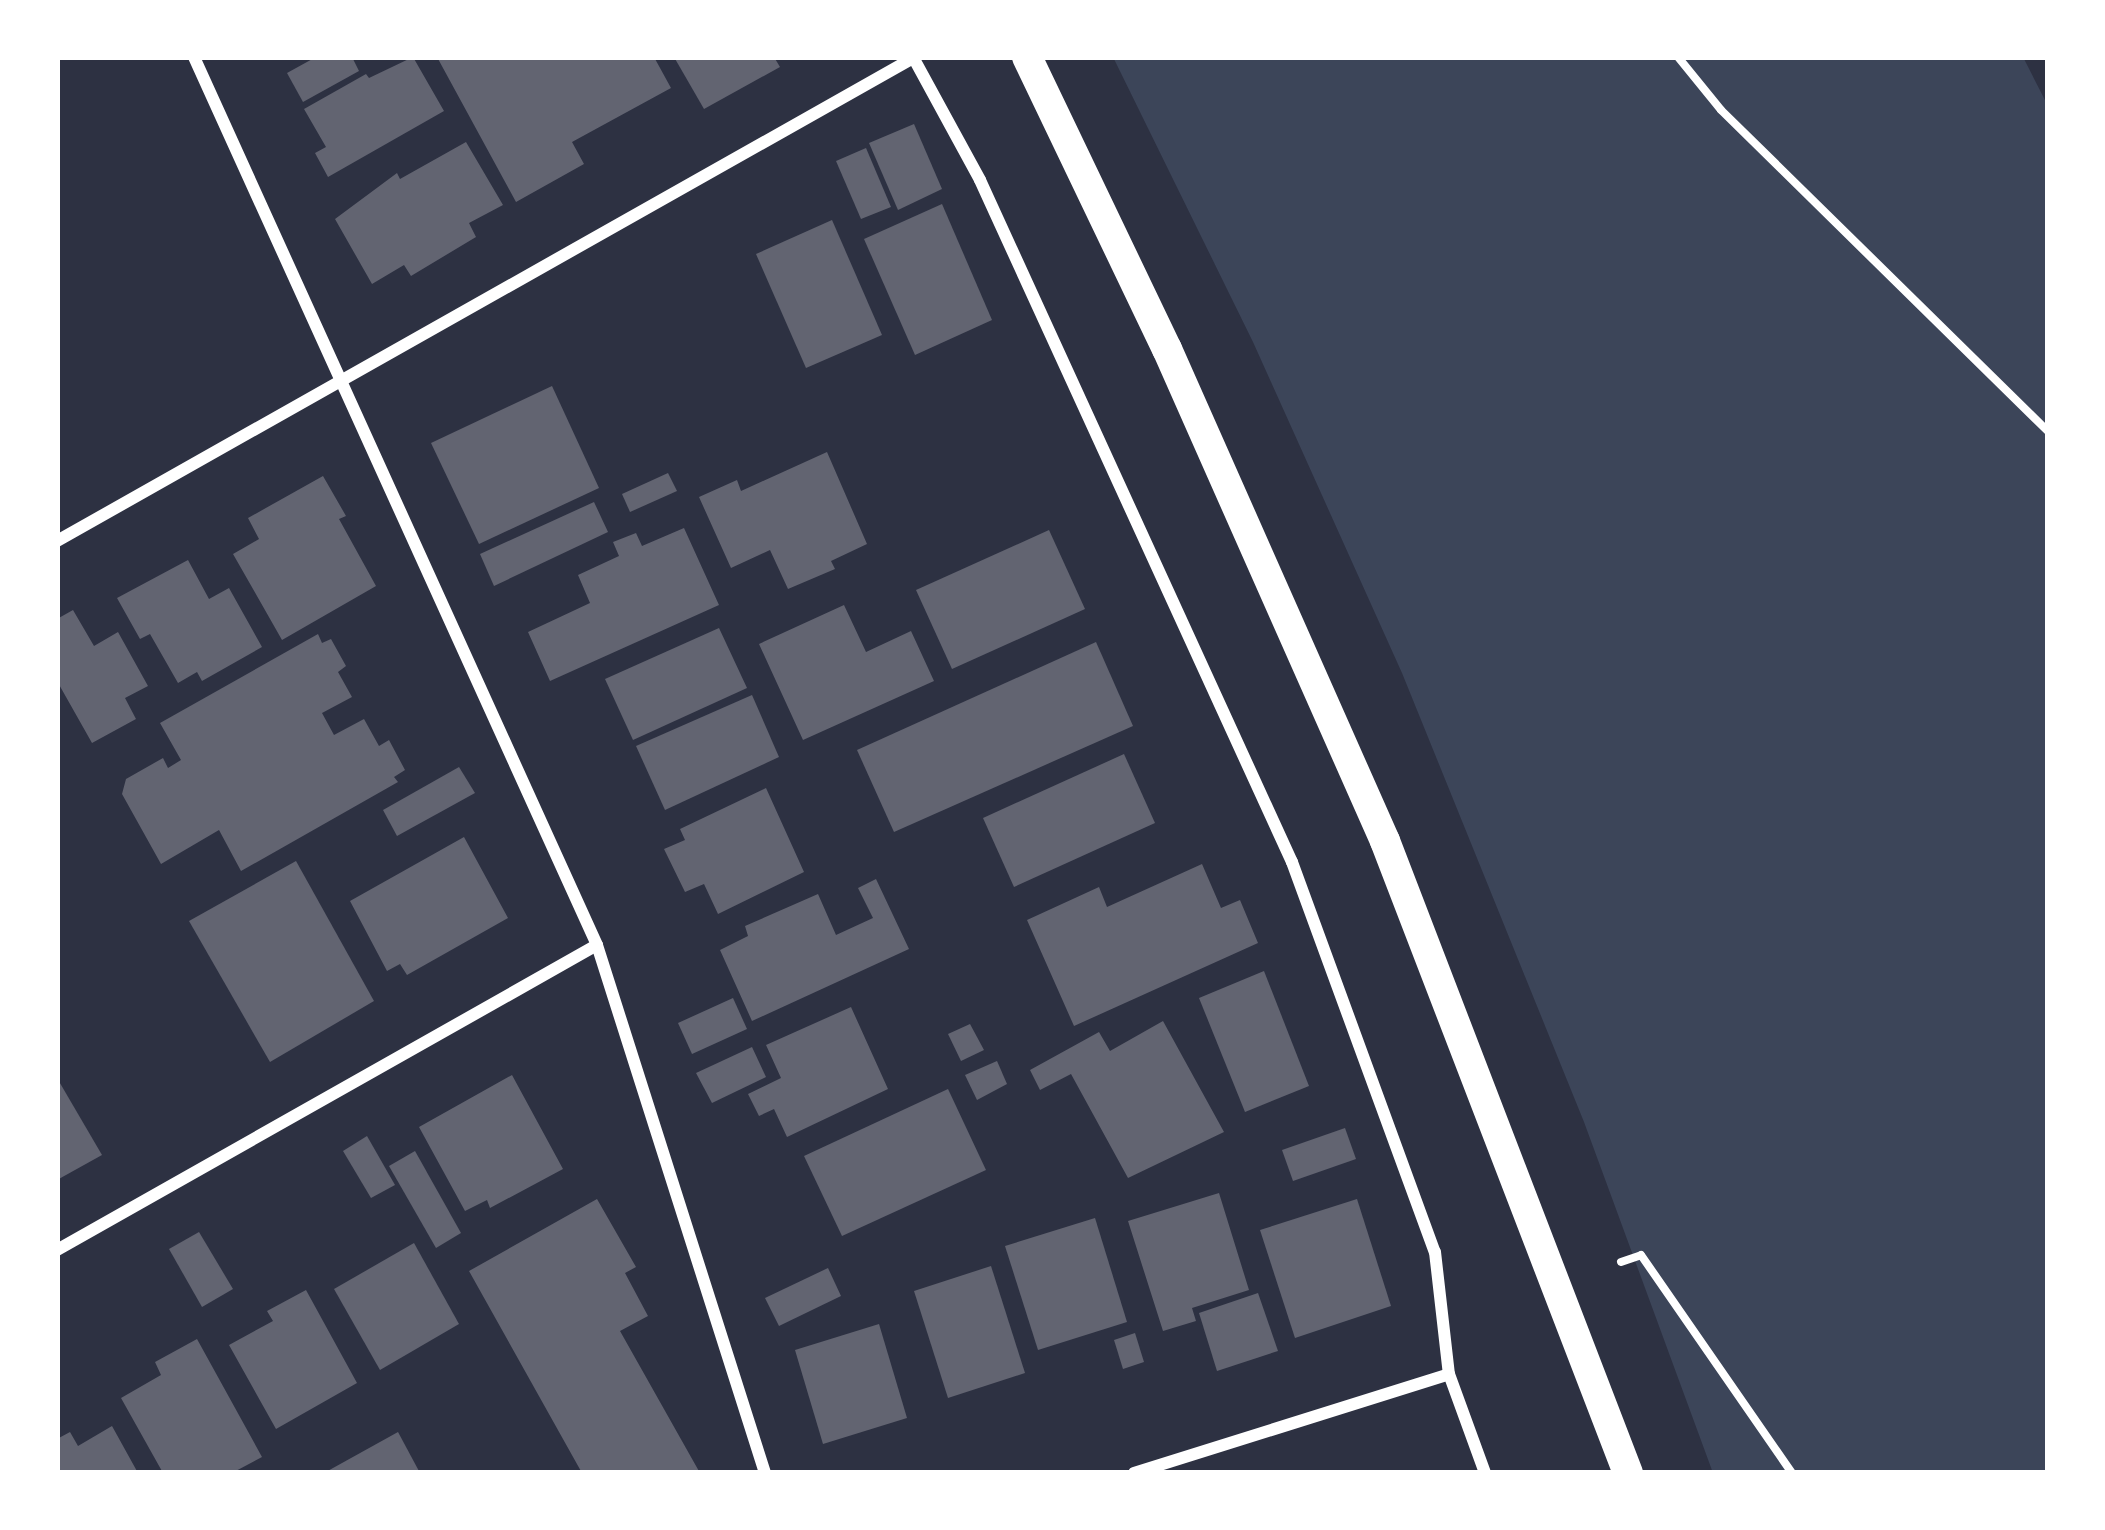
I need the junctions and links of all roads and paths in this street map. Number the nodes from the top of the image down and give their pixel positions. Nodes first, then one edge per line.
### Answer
1 (194, 57) edge
2 (1027, 57) edge
3 (1678, 57) edge
4 (913, 58) edge
5 (342, 380) junction
6 (2048, 431) edge
7 (57, 541) edge
8 (597, 946) junction
9 (57, 1250) edge
10 (1621, 1262) dead end
11 (1449, 1374) junction
12 (765, 1473) edge
13 (1134, 1473) edge
14 (1485, 1473) edge
15 (1628, 1473) edge
16 (1792, 1473) edge

1 - 5 street
2 - 15 main road
3 - 6 path
4 - 5 street
4 - 11 street
5 - 7 street
5 - 8 street
8 - 9 street
8 - 12 street
10 - 16 path
11 - 13 street
11 - 14 street

